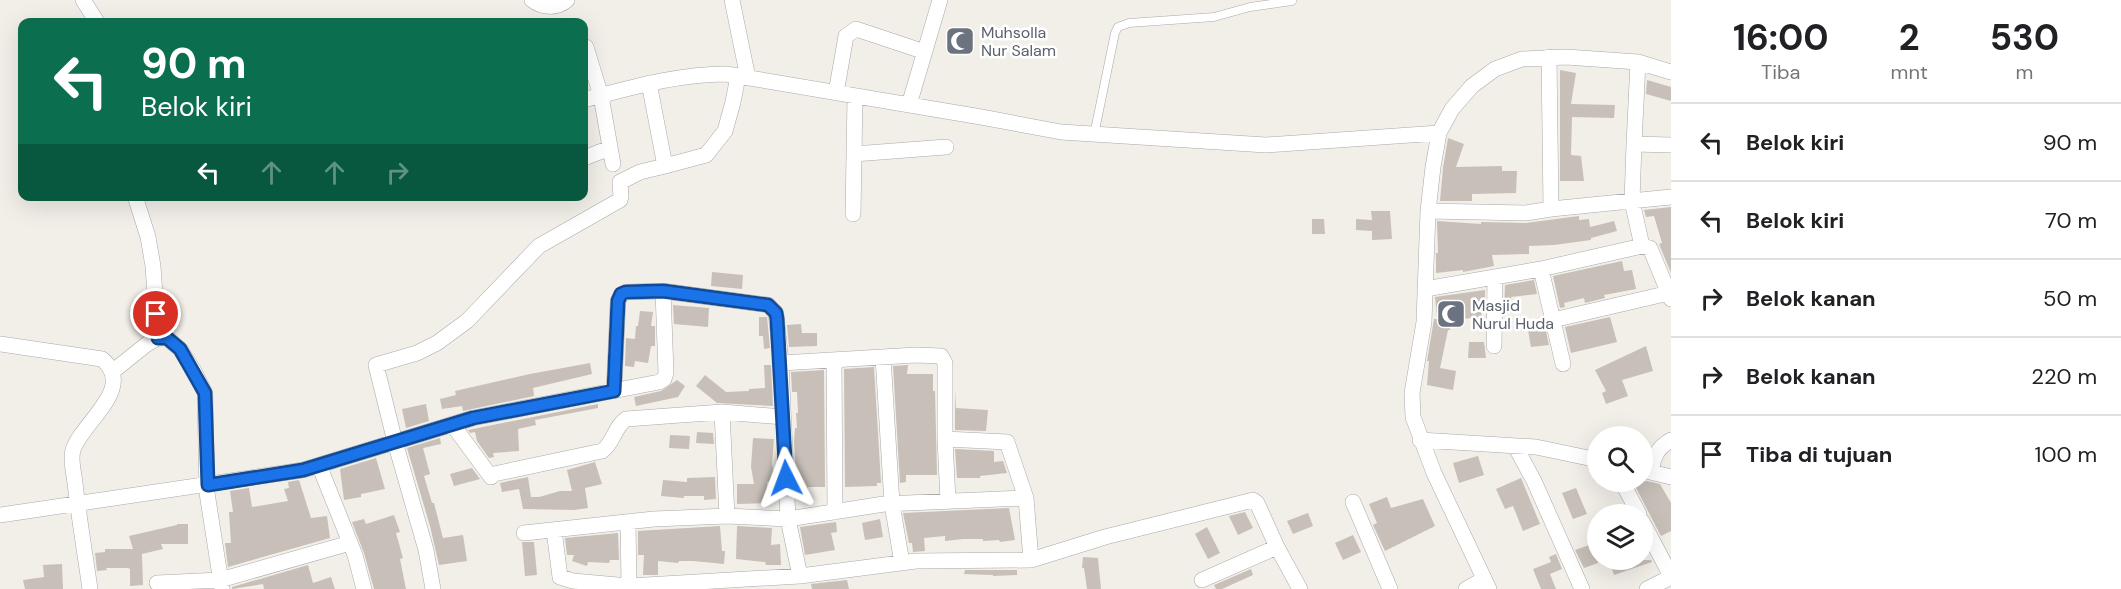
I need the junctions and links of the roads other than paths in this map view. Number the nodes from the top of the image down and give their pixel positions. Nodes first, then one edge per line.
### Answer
1 (83, 0) edge
2 (532, 0) edge
3 (567, 0) edge
4 (732, 0) edge
5 (940, 0) edge
6 (1292, 1) edge
7 (94, 18) edge
8 (925, 51) junction
9 (588, 54) edge
10 (1549, 57) junction
11 (1638, 62) junction
12 (1671, 72) edge
13 (743, 77) junction
14 (650, 83) junction
15 (836, 93) junction
16 (601, 96) junction
17 (855, 97) junction
18 (588, 99) edge
19 (909, 105) junction
20 (1439, 133) junction
21 (1094, 135) junction
22 (1634, 144) junction
23 (1671, 145) edge
24 (946, 147) dead end
25 (854, 154) junction
26 (588, 158) edge
27 (665, 166) junction
28 (1671, 197) edge
29 (137, 201) edge
30 (1632, 201) junction
31 (1551, 209) junction
32 (1428, 211) junction
33 (853, 214) dead end
34 (1642, 246) junction
35 (1541, 268) junction
36 (1496, 277) junction
37 (1425, 290) junction
38 (663, 291) junction
39 (1670, 296) edge
40 (1553, 320) junction
41 (158, 338) junction
42 (0, 344) edge
43 (1494, 346) dead end
44 (883, 357) junction
45 (834, 360) junction
46 (781, 363) junction
47 (1563, 364) dead end
48 (112, 372) junction
49 (614, 391) junction
50 (722, 412) junction
51 (783, 417) junction
52 (452, 424) junction
53 (945, 440) junction
54 (1671, 440) edge
55 (1420, 441) junction
56 (395, 442) junction
57 (1515, 446) junction
58 (1587, 458) edge
59 (1653, 458) edge
60 (318, 465) junction
61 (1653, 472) edge
62 (1671, 477) edge
63 (208, 485) junction
64 (1026, 498) junction
65 (948, 501) junction
66 (1353, 502) dead end
67 (77, 503) junction
68 (892, 504) junction
69 (835, 512) junction
70 (0, 515) edge
71 (727, 516) junction
72 (788, 519) junction
73 (628, 522) junction
74 (554, 530) junction
75 (524, 533) dead end
76 (1653, 542) edge
77 (350, 543) junction
78 (1277, 547) junction
79 (1032, 560) junction
80 (902, 563) junction
81 (800, 576) junction
82 (1671, 576) edge
83 (1202, 580) dead end
84 (157, 583) dead end
85 (221, 584) edge
86 (1487, 584) edge
87 (629, 586) junction
88 (90, 589) edge
89 (364, 589) edge
90 (433, 589) edge
91 (1300, 589) edge
92 (1390, 589) edge
93 (1466, 589) edge
94 (1582, 589) edge
95 (1647, 589) edge

1 - 7 street
2 - 3 street
4 - 13 street
5 - 8 street
6 - 21 lane
8 - 15 street
8 - 19 street
9 - 16 street
10 - 11 street
10 - 20 street
10 - 31 street
11 - 12 street
11 - 22 street
13 - 14 street
13 - 15 street
13 - 27 street
14 - 16 street
14 - 27 street
15 - 17 street
16 - 18 street
16 - 26 street
17 - 19 street
17 - 25 street
19 - 21 street
20 - 21 street
20 - 32 street
22 - 23 street
22 - 30 street
24 - 25 street
25 - 33 street
27 - 56 street
28 - 30 street
29 - 41 street
30 - 31 street
30 - 34 street
31 - 32 street
32 - 37 street
34 - 35 street
34 - 39 street
35 - 36 street
35 - 40 street
36 - 37 street
36 - 43 street
37 - 55 street
38 - 46 street
38 - 49 street
38 - 49 street
39 - 40 street
40 - 47 street
41 - 48 street
41 - 63 street
42 - 48 street
44 - 45 street
44 - 53 street
44 - 68 street
45 - 46 street
45 - 69 street
46 - 51 street
48 - 67 street
49 - 52 street
50 - 51 street
50 - 52 street
50 - 71 street
51 - 72 street
52 - 56 street
53 - 64 street
53 - 65 street
54 - 59 street
55 - 57 street
55 - 86 street
56 - 60 street
56 - 90 street
57 - 58 street
57 - 94 street
60 - 63 street
60 - 77 street
61 - 62 street
63 - 67 street
63 - 85 street
64 - 65 street
64 - 79 street
65 - 68 street
66 - 92 street
67 - 70 street
67 - 88 street
68 - 69 street
68 - 80 street
69 - 72 street
71 - 72 street
71 - 73 street
72 - 81 street
73 - 74 street
73 - 87 street
74 - 75 street
74 - 87 street
76 - 82 street
77 - 85 street
77 - 89 street
78 - 79 street
78 - 83 street
78 - 91 street
79 - 80 street
80 - 81 street
81 - 87 street
82 - 95 street
84 - 85 street
86 - 93 street

